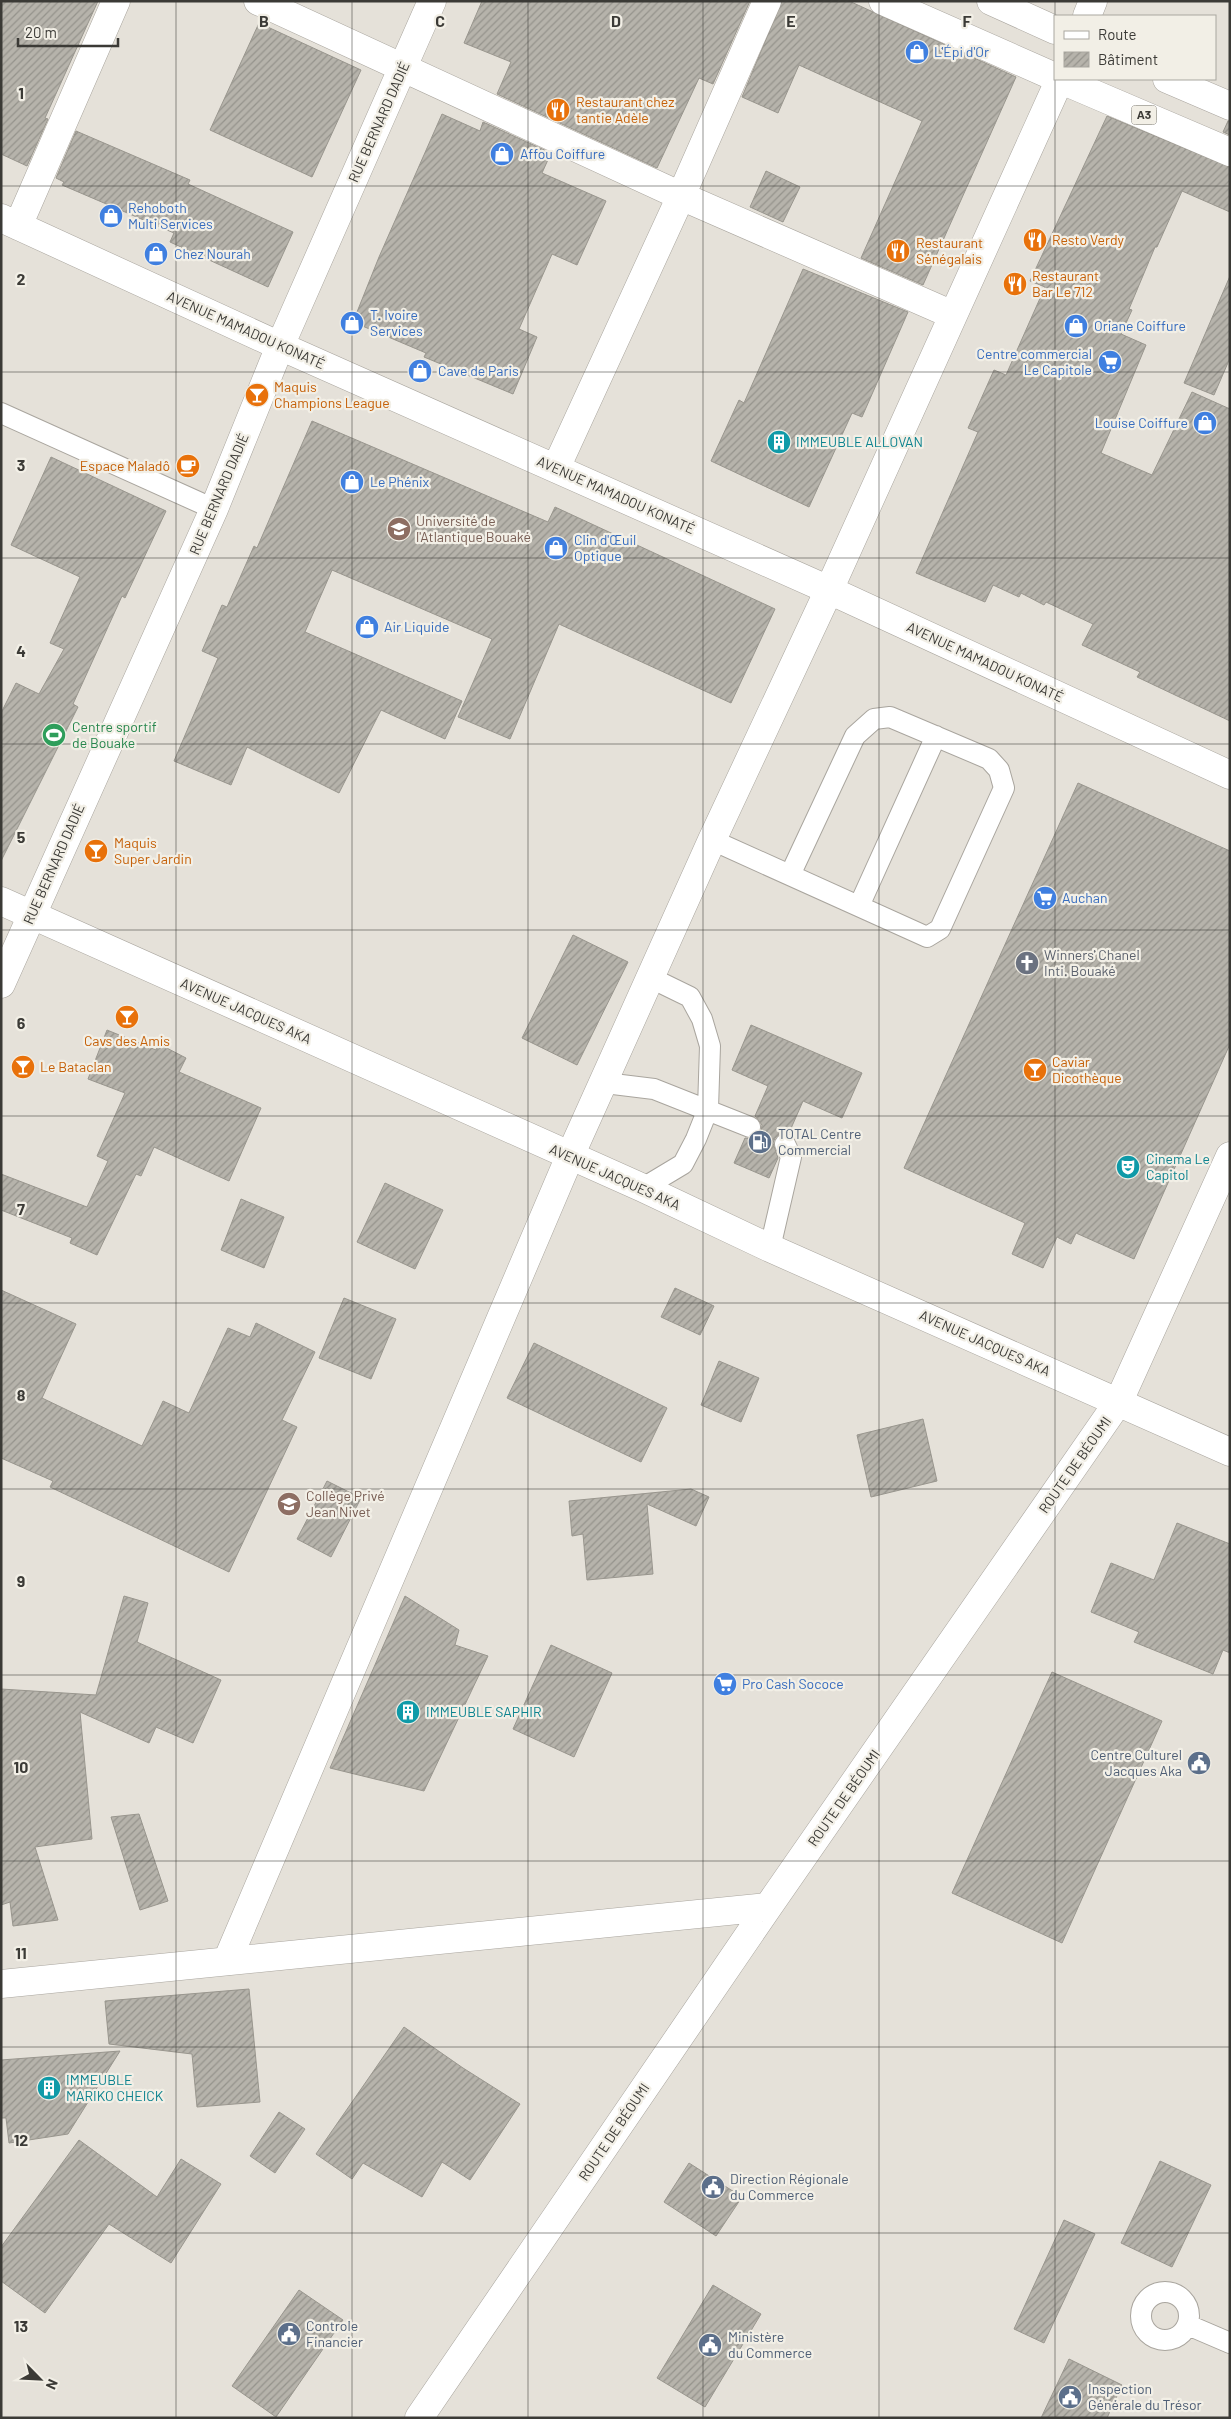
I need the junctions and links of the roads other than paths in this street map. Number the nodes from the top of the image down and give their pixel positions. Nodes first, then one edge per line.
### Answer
1 (116, 1) edge
2 (258, 1) edge
3 (432, 1) edge
4 (767, 1) edge
5 (883, 1) edge
6 (991, 1) edge
7 (1094, 1) edge
8 (1087, 15) edge
9 (1054, 30) edge
10 (403, 67) junction
11 (1054, 77) edge
12 (1059, 80) edge
13 (1061, 80) edge
14 (1169, 80) edge
15 (1230, 106) edge
16 (1230, 152) edge
17 (681, 196) junction
18 (9, 222) edge
19 (953, 316) junction
20 (280, 346) junction
21 (1, 414) edge
22 (556, 468) junction
23 (214, 509) junction
24 (829, 590) junction
25 (936, 736) junction
26 (1230, 775) edge
27 (712, 840) junction
28 (790, 875) junction
29 (1, 901) edge
30 (859, 906) junction
31 (31, 914) junction
32 (649, 977) junction
33 (1, 984) edge
34 (605, 1083) junction
35 (708, 1109) junction
36 (750, 1127) dead end
37 (785, 1144) dead end
38 (570, 1156) junction
39 (1230, 1156) edge
40 (643, 1188) junction
41 (770, 1248) junction
42 (1119, 1402) junction
43 (1230, 1452) edge
44 (768, 1907) junction
45 (227, 1961) junction
46 (1, 1984) edge
47 (1188, 2325) dead end
48 (1230, 2343) edge
49 (419, 2418) edge

1 - 18 main road
2 - 10 main road
3 - 10 main road, RUE BERNARD DADIÉ
4 - 17 main road
5 - 11 main road
6 - 9 main road
7 - 8 main road
10 - 17 main road
10 - 20 main road, RUE BERNARD DADIÉ
12 - 19 main road
13 - 16 main road, A3
14 - 15 main road
17 - 19 main road
17 - 22 main road
18 - 20 main road, AVENUE MAMADOU KONATÉ
19 - 24 main road
20 - 22 main road, AVENUE MAMADOU KONATÉ
20 - 23 main road, RUE BERNARD DADIÉ
21 - 23 lane
22 - 24 main road, AVENUE MAMADOU KONATÉ
23 - 31 main road, RUE BERNARD DADIÉ
24 - 26 main road, AVENUE MAMADOU KONATÉ
24 - 27 main road
25 - 28 lane
25 - 30 lane
25 - 30 lane
27 - 28 lane
27 - 32 main road
28 - 30 lane
29 - 31 main road, AVENUE JACQUES AKA
31 - 33 main road, RUE BERNARD DADIÉ
31 - 38 main road, AVENUE JACQUES AKA
32 - 34 main road
32 - 35 lane
34 - 35 lane
34 - 38 main road
35 - 36 lane
35 - 40 lane
37 - 41 lane
38 - 40 main road, AVENUE JACQUES AKA
38 - 45 main road
39 - 42 main road, ROUTE DE BÉOUMI
40 - 41 main road, AVENUE JACQUES AKA
41 - 42 main road, AVENUE JACQUES AKA
42 - 43 main road, AVENUE JACQUES AKA
42 - 44 main road, ROUTE DE BÉOUMI
44 - 45 main road
44 - 49 main road, ROUTE DE BÉOUMI
45 - 46 main road
47 - 48 lane

